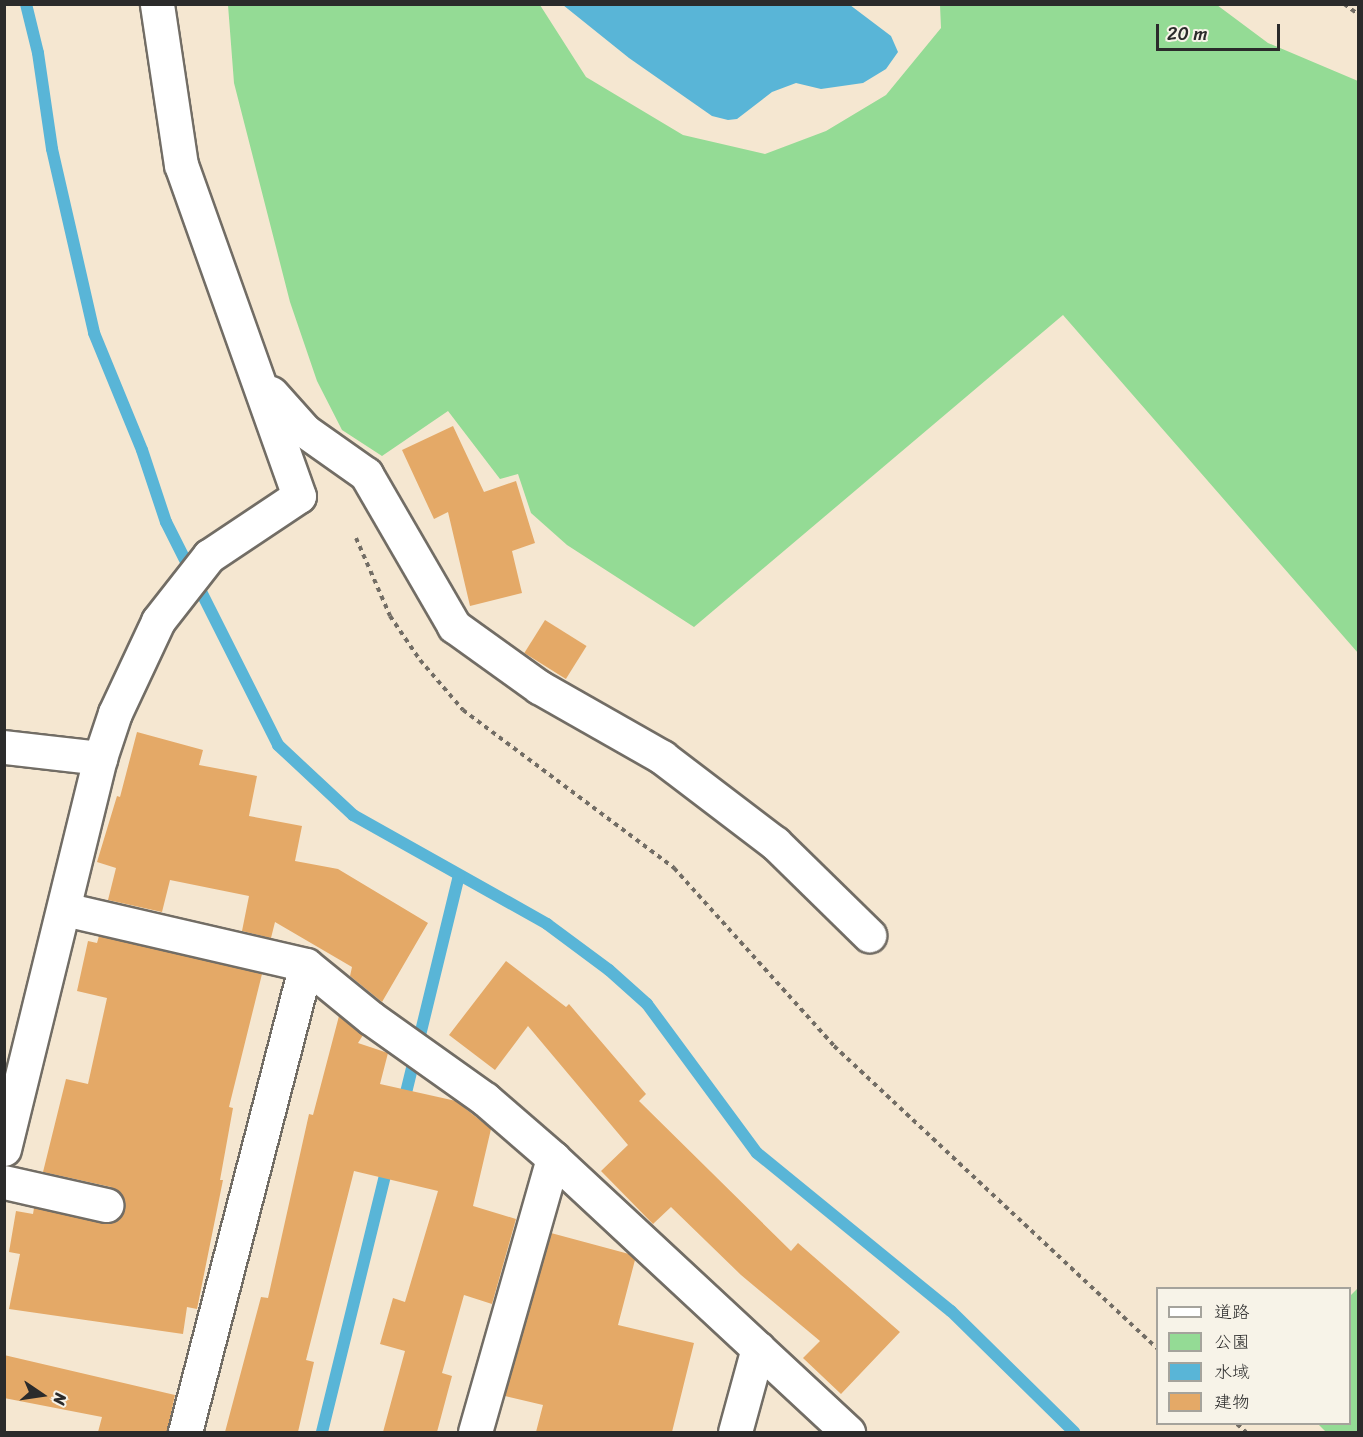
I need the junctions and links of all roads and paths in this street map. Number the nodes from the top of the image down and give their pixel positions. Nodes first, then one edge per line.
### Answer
1 (157, 4) edge
2 (1344, 4) edge
3 (1359, 14) edge
4 (260, 380) junction
5 (354, 534) dead end
6 (4, 747) edge
7 (100, 758) junction
8 (64, 909) junction
9 (870, 936) dead end
10 (306, 964) junction
11 (4, 1149) edge
12 (554, 1158) junction
13 (4, 1182) edge
14 (106, 1205) dead end
15 (1156, 1347) edge
16 (759, 1348) junction
17 (185, 1432) edge
18 (475, 1432) edge
19 (735, 1432) edge
20 (848, 1432) edge

1 - 4 street
2 - 3 path
4 - 7 street
4 - 9 street
5 - 15 path
6 - 7 street
7 - 8 street
8 - 10 street
8 - 11 street
10 - 12 street
10 - 17 street
12 - 16 street
12 - 18 street
13 - 14 street
16 - 19 street
16 - 20 street

